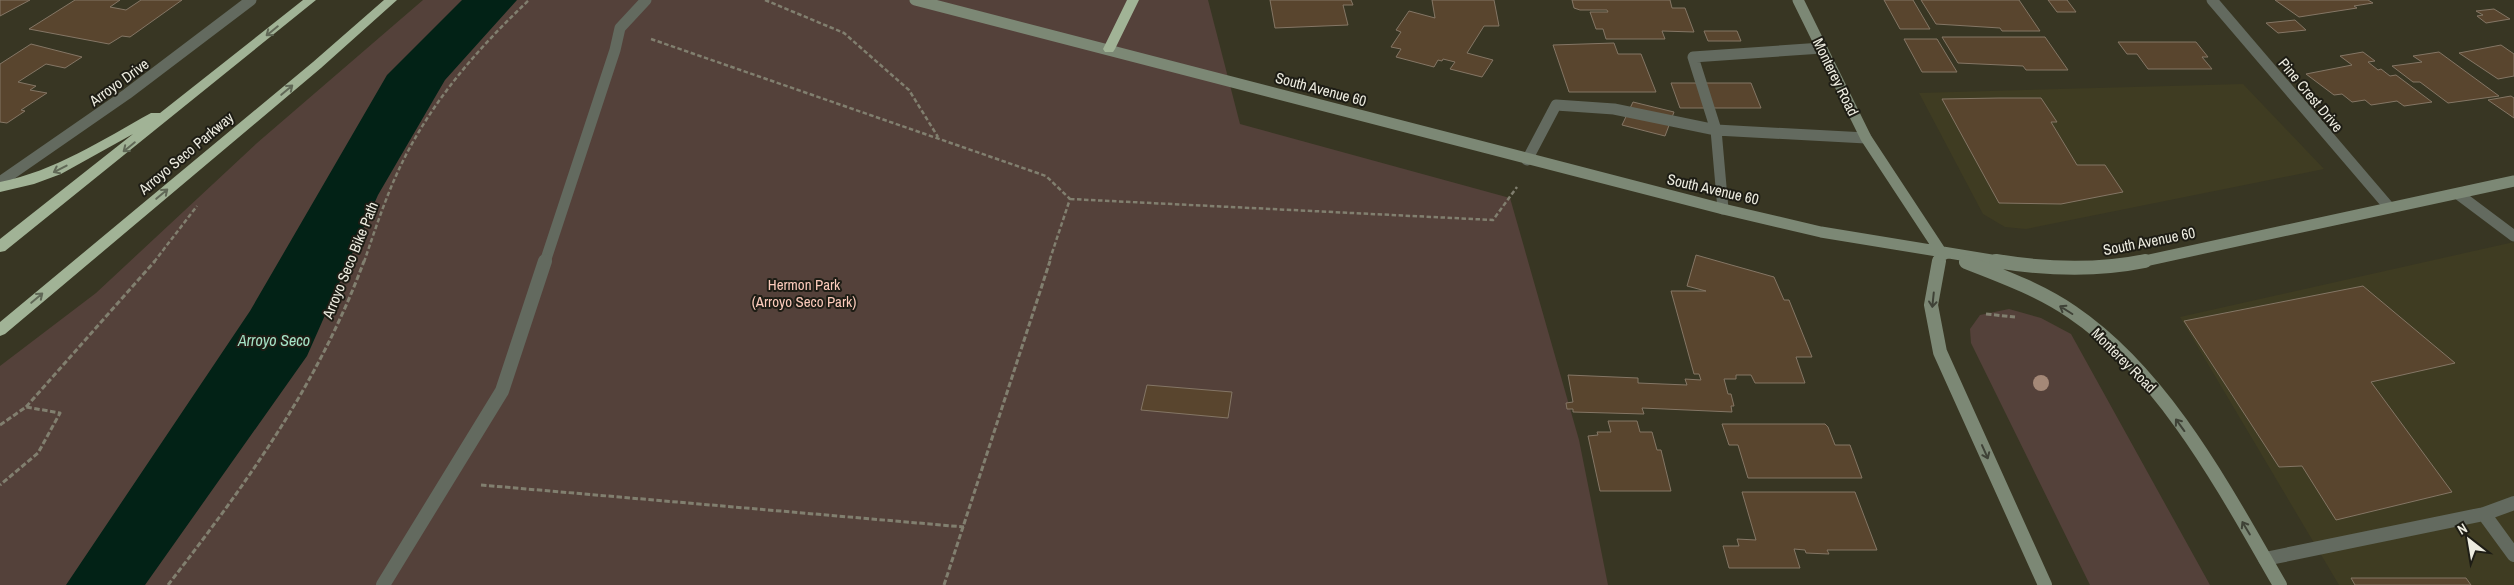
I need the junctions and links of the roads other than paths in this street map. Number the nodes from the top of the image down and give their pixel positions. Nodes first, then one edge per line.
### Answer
1 (251, 0) edge
2 (310, 0) edge
3 (391, 0) edge
4 (646, 0) edge
5 (915, 0) edge
6 (1133, 0) edge
7 (1798, 0) edge
8 (2212, 0) edge
9 (1822, 48) junction
10 (1109, 50) junction
11 (194, 94) junction
12 (1716, 130) junction
13 (1866, 138) junction
14 (1531, 161) junction
15 (2514, 181) edge
16 (0, 182) edge
17 (0, 187) edge
18 (2458, 194) junction
19 (2389, 207) junction
20 (1723, 209) junction
21 (2514, 236) edge
22 (0, 247) edge
23 (1941, 252) junction
24 (0, 330) edge
25 (2514, 503) edge
26 (2484, 514) junction
27 (2514, 555) edge
28 (2265, 559) junction
29 (383, 585) edge
30 (2045, 585) edge
31 (2280, 585) edge

1 - 16 street, Arroyo Drive
2 -> 11 highway
24 -> 3 highway, Arroyo Seco Parkway
4 - 29 street
5 - 10 street, South Avenue 60
6 - 10 highway
7 - 9 street, Monterey Road
8 - 19 street, Pine Crest Drive
9 - 12 street
9 - 13 street, Monterey Road
10 - 14 street, South Avenue 60
11 -> 17 highway
11 -> 22 highway
12 - 13 street
12 - 14 street
12 - 20 street
13 - 23 street, Monterey Road
14 - 20 street, South Avenue 60
15 - 18 street, South Avenue 60
18 - 19 street, South Avenue 60
18 - 21 street
19 - 23 street, South Avenue 60
20 - 23 street, South Avenue 60
28 -> 23 street, Monterey Road
23 -> 30 street
25 - 26 street
26 - 27 street
26 - 28 street
28 - 31 street, Monterey Road

